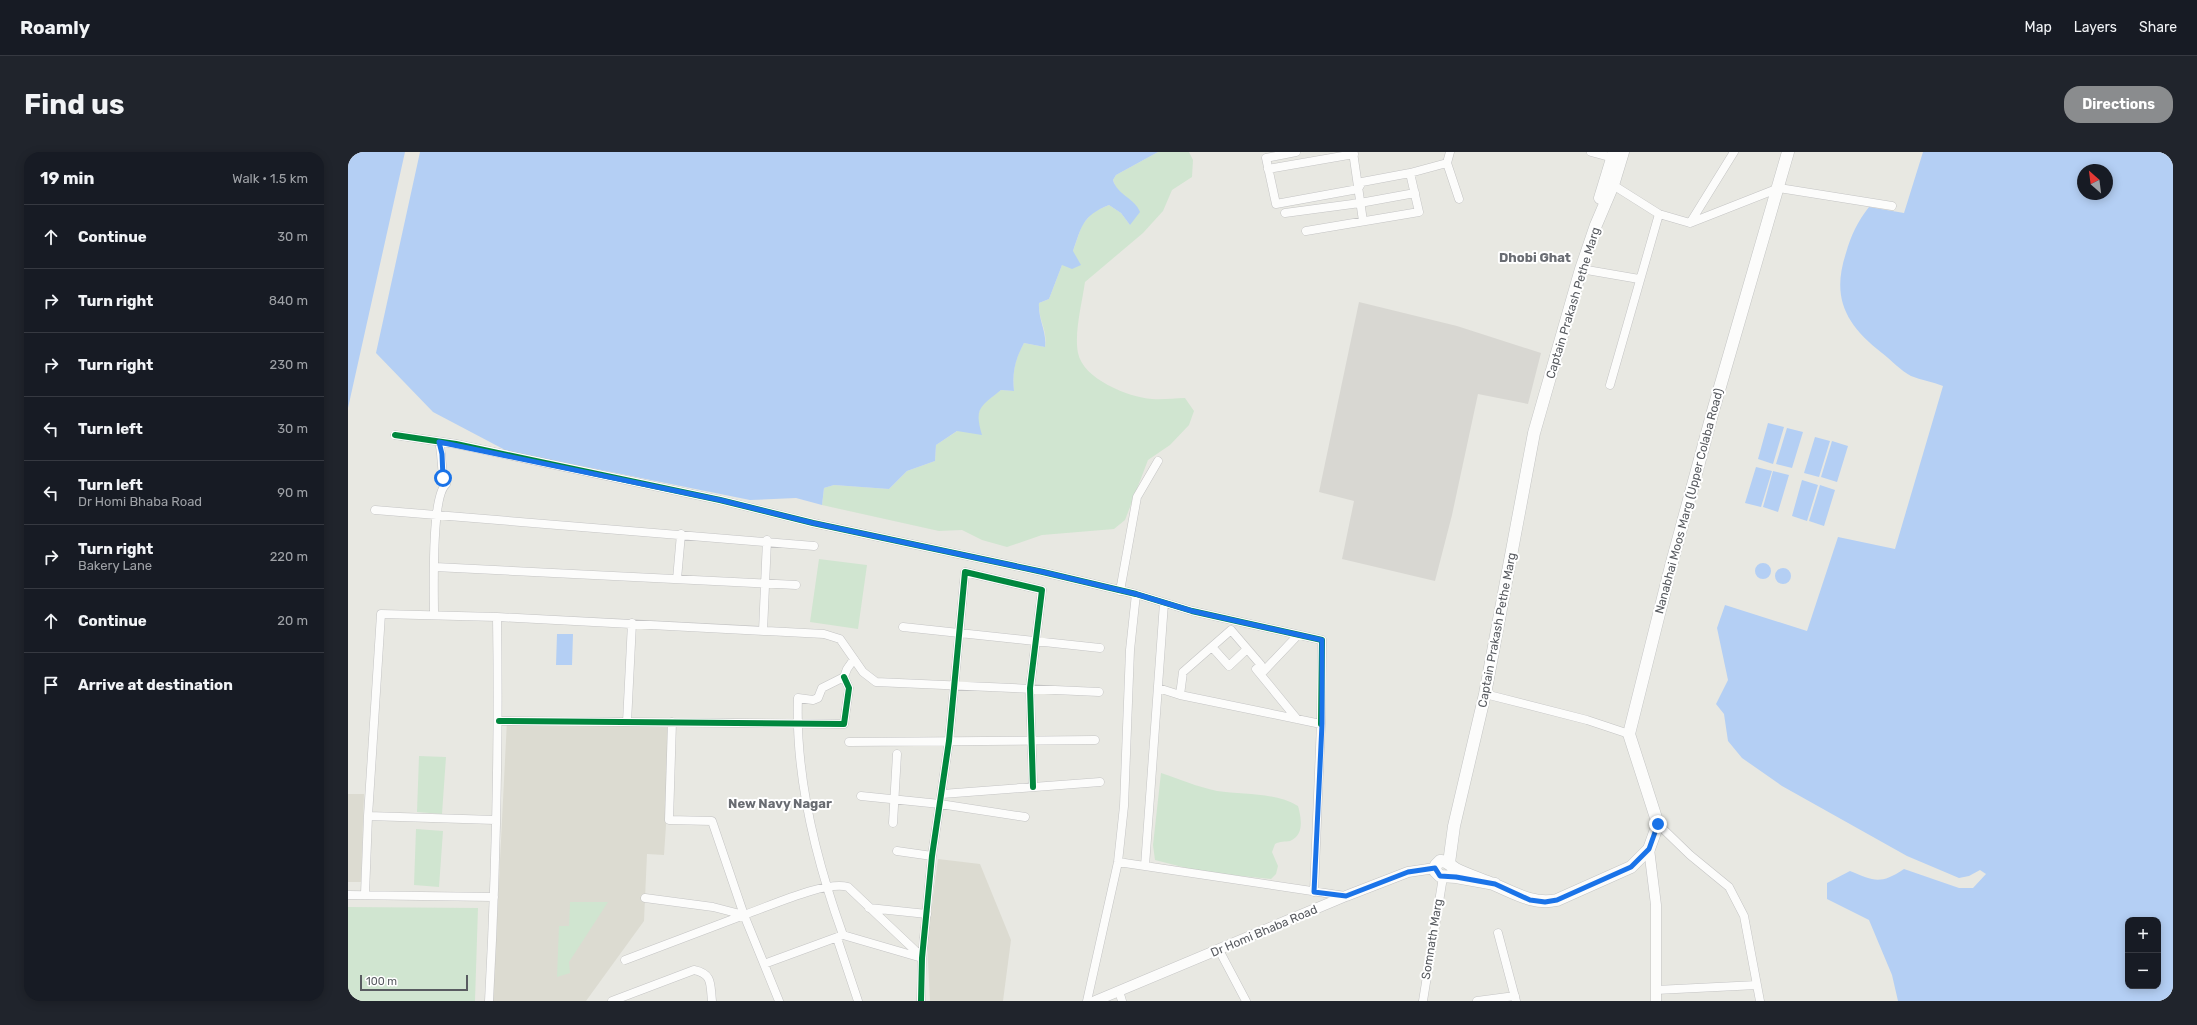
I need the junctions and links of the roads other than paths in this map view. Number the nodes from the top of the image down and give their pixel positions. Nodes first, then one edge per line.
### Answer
1 (1296, 152) edge
2 (1450, 152) edge
3 (1591, 152) edge
4 (1734, 152) edge
5 (1788, 152) edge
6 (1353, 153) edge
7 (1266, 155) edge
8 (1618, 156) edge
9 (1448, 163) junction
10 (1268, 169) junction
11 (1410, 173) junction
12 (1613, 185) junction
13 (1778, 188) junction
14 (1358, 189) junction
15 (1415, 193) junction
16 (1459, 199) dead end
17 (1360, 203) junction
18 (1892, 206) dead end
19 (1285, 213) dead end
20 (1659, 214) junction
21 (1363, 221) junction
22 (1690, 223) junction
23 (1306, 231) dead end
24 (1581, 269) junction
25 (1639, 279) junction
26 (1610, 386) dead end
27 (1534, 433) junction
28 (396, 435) dead end
29 (439, 442) junction
30 (1158, 461) dead end
31 (376, 510) dead end
32 (436, 515) junction
33 (681, 534) junction
34 (767, 540) junction
35 (814, 546) dead end
36 (435, 567) junction
37 (677, 579) junction
38 (765, 583) junction
39 (796, 585) dead end
40 (1120, 591) junction
41 (1136, 594) junction
42 (1164, 603) junction
43 (434, 614) junction
44 (497, 617) junction
45 (632, 623) junction
46 (903, 627) dead end
47 (762, 630) junction
48 (959, 633) junction
49 (1298, 635) junction
50 (1036, 641) junction
51 (1212, 647) junction
52 (1100, 648) dead end
53 (1247, 649) junction
54 (854, 659) junction
55 (1261, 674) junction
56 (844, 677) junction
57 (954, 686) junction
58 (1030, 688) junction
59 (1158, 688) junction
60 (1099, 692) dead end
61 (1485, 694) junction
62 (1180, 695) junction
63 (1297, 719) junction
64 (499, 721) junction
65 (627, 722) junction
66 (672, 722) junction
67 (797, 724) junction
68 (1322, 724) junction
69 (1629, 734) junction
70 (949, 740) junction
71 (1031, 740) junction
72 (1095, 740) dead end
73 (849, 742) dead end
74 (897, 754) dead end
75 (1100, 782) dead end
76 (1033, 787) junction
77 (942, 794) junction
78 (861, 796) dead end
79 (895, 799) junction
80 (940, 804) junction
81 (368, 816) junction
82 (1025, 817) dead end
83 (495, 820) junction
84 (893, 824) dead end
85 (1658, 824) junction
86 (1649, 849) junction
87 (897, 851) dead end
88 (932, 856) junction
89 (1118, 862) junction
90 (1145, 866) junction
91 (1444, 869) junction
92 (825, 886) junction
93 (1314, 892) junction
94 (365, 894) junction
95 (348, 895) edge
96 (1346, 896) junction
97 (494, 897) junction
98 (645, 898) dead end
99 (869, 908) junction
100 (927, 914) junction
101 (744, 915) junction
102 (1498, 933) dead end
103 (840, 936) junction
104 (1219, 950) junction
105 (922, 958) junction
106 (625, 960) dead end
107 (764, 964) junction
108 (1757, 986) junction
109 (1656, 990) junction
110 (1120, 996) edge
111 (1515, 999) edge
112 (489, 1001) edge
113 (612, 1001) edge
114 (712, 1001) edge
115 (779, 1001) edge
116 (858, 1001) edge
117 (921, 1001) edge
118 (1087, 1001) edge
119 (1095, 1001) edge
120 (1246, 1001) edge
121 (1423, 1001) edge
122 (1477, 1001) edge
123 (1656, 1001) edge
124 (1760, 1001) edge

1 - 7 street
2 - 9 street
3 - 8 street
4 - 22 street
5 - 13 main road, Nanabhai Moos Marg (Upper Colaba Road)
6 - 10 street
6 - 14 street
7 - 10 street
8 - 12 main road, Captain Prakash Pethe Marg
8 - 27 main road, Captain Prakash Pethe Marg
9 - 11 street
9 - 16 street
10 - 14 street
11 - 14 street
11 - 15 street
12 - 20 street
12 - 24 main road, Captain Prakash Pethe Marg
13 - 18 street
13 - 22 street
13 - 69 main road, Nanabhai Moos Marg (Upper Colaba Road)
14 - 17 street
15 - 17 street
15 - 21 street
17 - 19 street
17 - 21 street
20 - 22 street
20 - 25 street
21 - 23 street
24 - 25 street
24 - 27 main road, Captain Prakash Pethe Marg
25 - 26 street
27 - 61 main road, Captain Prakash Pethe Marg
28 - 29 street
29 - 32 street
29 - 40 street
30 - 40 street
31 - 32 street
32 - 33 street
32 - 36 street
33 - 34 street
33 - 37 street
34 - 35 street
34 - 38 street
36 - 37 street
36 - 43 street
37 - 38 street
38 - 39 street
38 - 47 street
40 - 41 street
41 - 42 street
41 - 89 street
42 - 49 street
42 - 59 street
43 - 44 street
43 - 81 street
44 - 45 street
44 - 64 street
45 - 47 street
45 - 65 street
46 - 48 street
47 - 54 street
48 - 50 street
48 - 50 street
48 - 57 street
49 - 55 street
49 - 68 street
50 - 52 street
50 - 58 street
51 - 53 street
51 - 53 street
51 - 62 street
53 - 55 street
54 - 56 street
54 - 57 street
55 - 63 street
56 - 67 street
56 - 67 street
57 - 58 street
57 - 70 street
58 - 60 street
58 - 71 street
59 - 62 street
59 - 90 street
61 - 69 street
61 - 91 main road, Captain Prakash Pethe Marg
62 - 63 street
63 - 68 street
64 - 65 street
64 - 83 street
65 - 66 street
66 - 67 street
66 - 101 street
67 - 92 street
68 - 93 street
69 - 85 main road
70 - 71 street
70 - 73 street
70 - 77 street
71 - 72 street
71 - 76 street
74 - 79 street
75 - 76 street
76 - 77 street
77 - 80 street
78 - 79 street
79 - 80 street
79 - 84 street
80 - 82 street
80 - 88 street
81 - 83 street
81 - 94 street
83 - 97 street
85 - 86 main road
85 - 108 street
86 - 91 main road
86 - 109 street
87 - 88 street
88 - 100 street
89 - 90 street
89 - 118 street
90 - 93 street
91 - 96 street, Dr Homi Bhaba Road
91 - 121 street, Somnath Marg
92 - 99 street
92 - 101 street
92 - 103 street
93 - 96 street
94 - 95 street
94 - 97 street
96 - 104 street, Dr Homi Bhaba Road
97 - 112 street
98 - 101 street
99 - 100 street
99 - 105 street
100 - 105 street
101 - 106 street
101 - 107 street
102 - 111 street
103 - 105 street
103 - 107 street
103 - 116 street
104 - 110 street, Dr Homi Bhaba Road
104 - 120 street
105 - 117 street
107 - 115 street
108 - 109 street
108 - 124 street
109 - 123 street
110 - 119 street, Dr Homi Bhaba Road
111 - 122 street
113 - 114 street

